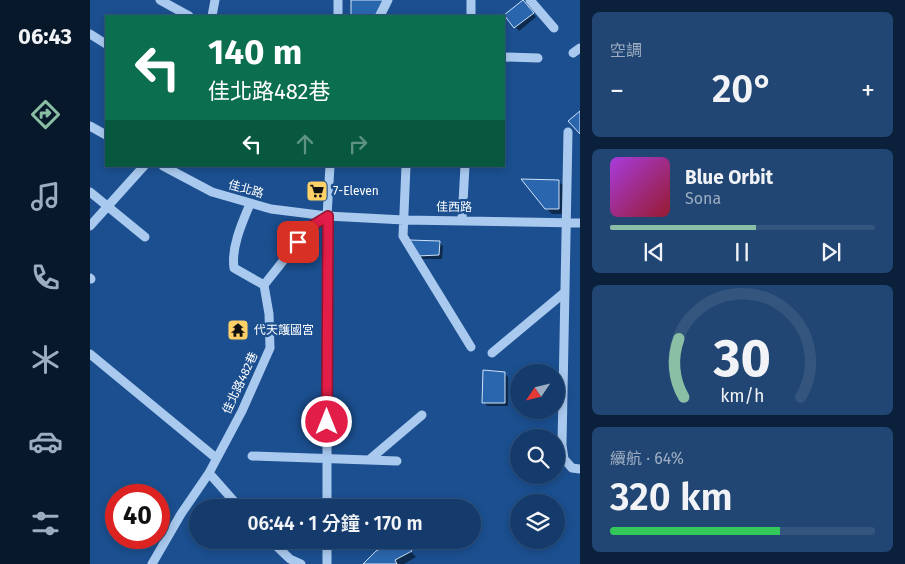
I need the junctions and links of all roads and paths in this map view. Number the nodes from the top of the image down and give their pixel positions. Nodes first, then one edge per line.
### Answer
1 (160, 0) edge
2 (215, 0) edge
3 (338, 0) edge
4 (388, 0) edge
5 (471, 0) edge
6 (530, 0) edge
7 (187, 15) edge
8 (212, 15) edge
9 (338, 15) edge
10 (380, 15) edge
11 (471, 15) edge
12 (554, 28) dead end
13 (90, 34) edge
14 (105, 43) edge
15 (505, 56) edge
16 (538, 58) dead end
17 (90, 126) edge
18 (568, 132) dead end
19 (105, 134) edge
20 (143, 167) edge
21 (165, 167) edge
22 (330, 167) edge
23 (406, 167) edge
24 (464, 167) edge
25 (90, 192) edge
26 (250, 204) junction
27 (108, 206) junction
28 (328, 216) junction
29 (404, 220) junction
30 (462, 220) junction
31 (567, 223) junction
32 (580, 223) edge
33 (90, 226) edge
34 (145, 237) dead end
35 (264, 285) junction
36 (565, 292) junction
37 (471, 347) dead end
38 (492, 353) dead end
39 (90, 354) edge
40 (422, 415) dead end
41 (252, 456) dead end
42 (216, 458) junction
43 (327, 460) junction
44 (369, 460) junction
45 (397, 461) dead end
46 (580, 468) edge
47 (209, 473) junction
48 (232, 499) edge
49 (327, 499) edge
50 (279, 549) edge
51 (327, 549) edge
52 (152, 564) edge
53 (301, 564) edge
54 (327, 564) edge

1 - 7 street
2 - 8 street
3 - 9 street
4 - 10 street
5 - 11 street
6 - 12 street
13 - 14 street
15 - 16 street
17 - 19 street
18 - 31 street
20 - 27 street
21 - 26 street, 佳北路
22 - 28 street
23 - 29 street
24 - 30 street
25 - 27 street
26 - 28 street, 佳北路
26 - 35 street
27 - 33 street
27 - 34 street
28 - 29 street, 佳西路
28 - 35 street
28 - 43 street
29 - 30 street, 佳西路
29 - 37 street
30 - 31 street, 佳西路
31 - 32 street, 佳西路
31 - 36 street
35 - 42 street, 佳北路482巷
36 - 38 street
36 - 46 street
39 - 42 street
40 - 44 street
41 - 43 street
42 - 47 street, 佳北路482巷
43 - 44 street
43 - 49 street
44 - 45 street
47 - 48 street
47 - 52 street, 佳北路482巷
50 - 53 street
51 - 54 street

